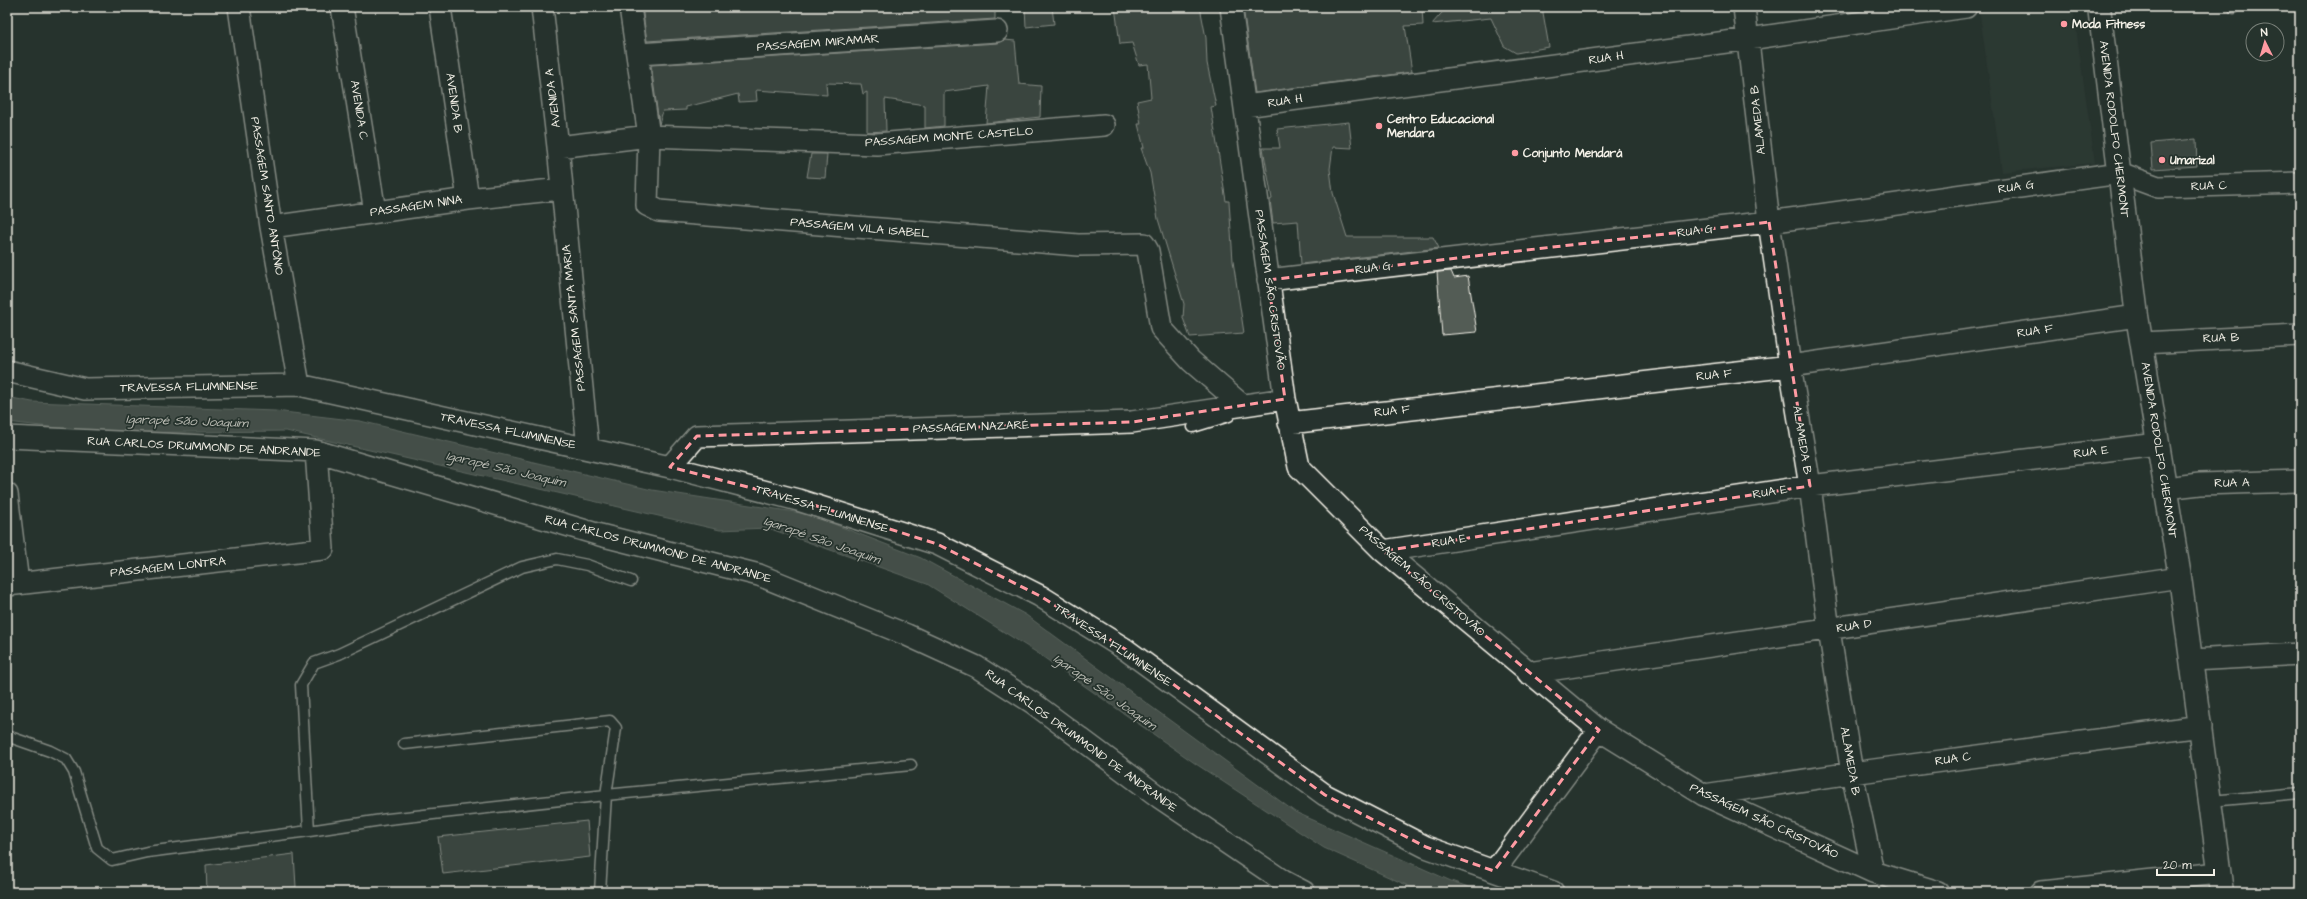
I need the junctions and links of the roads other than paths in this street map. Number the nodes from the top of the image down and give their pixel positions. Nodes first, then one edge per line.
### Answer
1 (239, 7) edge
2 (342, 7) edge
3 (440, 7) edge
4 (542, 7) edge
5 (630, 7) edge
6 (1231, 7) edge
7 (1744, 7) edge
8 (1966, 7) edge
9 (2099, 7) edge
10 (997, 31) dead end
11 (1749, 39) junction
12 (638, 54) junction
13 (1245, 106) junction
14 (1104, 125) dead end
15 (649, 136) junction
16 (558, 147) junction
17 (2120, 173) junction
18 (2300, 183) edge
19 (561, 188) junction
20 (468, 198) junction
21 (375, 212) junction
22 (1769, 222) junction
23 (271, 227) junction
24 (1268, 280) junction
25 (2137, 316) junction
26 (2300, 335) edge
27 (2142, 342) junction
28 (1790, 366) junction
29 (7, 371) edge
30 (299, 385) junction
31 (1285, 399) junction
32 (1242, 405) junction
33 (1289, 423) junction
34 (1193, 428) dead end
35 (7, 437) edge
36 (2158, 444) junction
37 (588, 448) junction
38 (316, 451) junction
39 (670, 467) junction
40 (2300, 481) edge
41 (1810, 486) junction
42 (2165, 488) junction
43 (7, 494) edge
44 (1383, 551) junction
45 (2180, 577) junction
46 (631, 581) dead end
47 (13, 584) edge
48 (1829, 630) junction
49 (2300, 654) edge
50 (2192, 660) junction
51 (1528, 672) junction
52 (2201, 726) junction
53 (1599, 730) junction
54 (7, 736) edge
55 (404, 744) dead end
56 (911, 765) dead end
57 (1852, 773) junction
58 (2300, 793) edge
59 (606, 795) junction
60 (1704, 795) junction
61 (2211, 801) junction
62 (309, 831) junction
63 (1494, 871) junction
64 (1873, 872) junction
65 (2221, 883) edge
66 (600, 892) edge
67 (1304, 892) edge
68 (1553, 892) edge
69 (1938, 892) edge
70 (2041, 892) edge

1 - 23 street, PASSAGEM SANTO ANTÔNIO
2 - 21 street, AVENIDA C
3 - 20 street, AVENIDA B
4 - 16 street, AVENIDA A
5 - 12 street
6 - 13 street, PASSAGEM SÃO CRISTOVÃO
7 - 11 street, ALAMEDA B
8 - 11 street, RUA H
9 - 17 main road, AVENIDA RODOLFO CHERMONT
10 - 12 street, PASSAGEM MIRAMAR
11 - 13 street, RUA H
11 - 22 street, ALAMEDA B
12 - 15 street
13 - 24 street, PASSAGEM SÃO CRISTOVÃO
14 - 15 street, PASSAGEM MONTE CASTELO
15 - 16 street, PASSAGEM MONTE CASTELO
15 - 32 street, PASSAGEM VILA ISABEL
16 - 19 street, AVENIDA A
17 - 18 street, RUA C
17 - 22 street, RUA G
17 - 25 main road, AVENIDA RODOLFO CHERMONT
19 - 20 street, PASSAGEM NINA
19 - 37 street, PASSAGEM SANTA MARIA
20 - 21 street, PASSAGEM NINA
21 - 23 street, PASSAGEM NINA
22 - 24 street, RUA G
22 - 28 street, ALAMEDA B
23 - 30 street, PASSAGEM SANTO ANTÔNIO
24 - 31 street, PASSAGEM SÃO CRISTOVÃO
25 - 27 main road, AVENIDA RODOLFO CHERMONT
25 - 28 street, RUA F
26 - 27 street, RUA B
27 - 36 main road, AVENIDA RODOLFO CHERMONT
28 - 33 street, RUA F
28 - 41 street, ALAMEDA B
29 - 30 street, TRAVESSA FLUMINENSE
30 - 37 street, TRAVESSA FLUMINENSE
31 - 32 street, PASSAGEM NAZARÉ
31 - 33 street, PASSAGEM SÃO CRISTOVÃO
31 - 34 lane
32 - 39 street, PASSAGEM NAZARÉ
33 - 44 street, PASSAGEM SÃO CRISTOVÃO
35 - 38 street, RUA CARLOS DRUMMOND DE ANDRANDE
36 - 41 street, RUA E
36 - 42 main road, AVENIDA RODOLFO CHERMONT
37 - 39 street, TRAVESSA FLUMINENSE
38 - 47 street, PASSAGEM LONTRA
38 - 67 street, RUA CARLOS DRUMMOND DE ANDRANDE
39 - 63 street, TRAVESSA FLUMINENSE
40 - 42 street, RUA A
41 - 44 street, RUA E
41 - 48 street, ALAMEDA B
42 - 45 main road, AVENIDA RODOLFO CHERMONT
43 - 47 street
44 - 51 street, PASSAGEM SÃO CRISTOVÃO
45 - 48 street, RUA D
45 - 50 main road, AVENIDA RODOLFO CHERMONT
46 - 62 lane
48 - 51 street, RUA D
48 - 57 street, ALAMEDA B
49 - 50 street
50 - 52 main road, AVENIDA RODOLFO CHERMONT
51 - 53 street, PASSAGEM SÃO CRISTOVÃO
52 - 57 street, RUA C
52 - 61 main road, AVENIDA RODOLFO CHERMONT
53 - 60 street, PASSAGEM SÃO CRISTOVÃO
53 - 63 street
54 - 62 lane
55 - 59 lane
56 - 59 lane
57 - 60 street, RUA C
57 - 64 street, ALAMEDA B
58 - 61 lane
59 - 62 lane
59 - 66 lane
60 - 64 street, PASSAGEM SÃO CRISTOVÃO
61 - 65 main road, AVENIDA RODOLFO CHERMONT
63 - 68 street, TRAVESSA FLUMINENSE
64 - 69 street, PASSAGEM SÃO CRISTOVÃO
65 - 70 street

